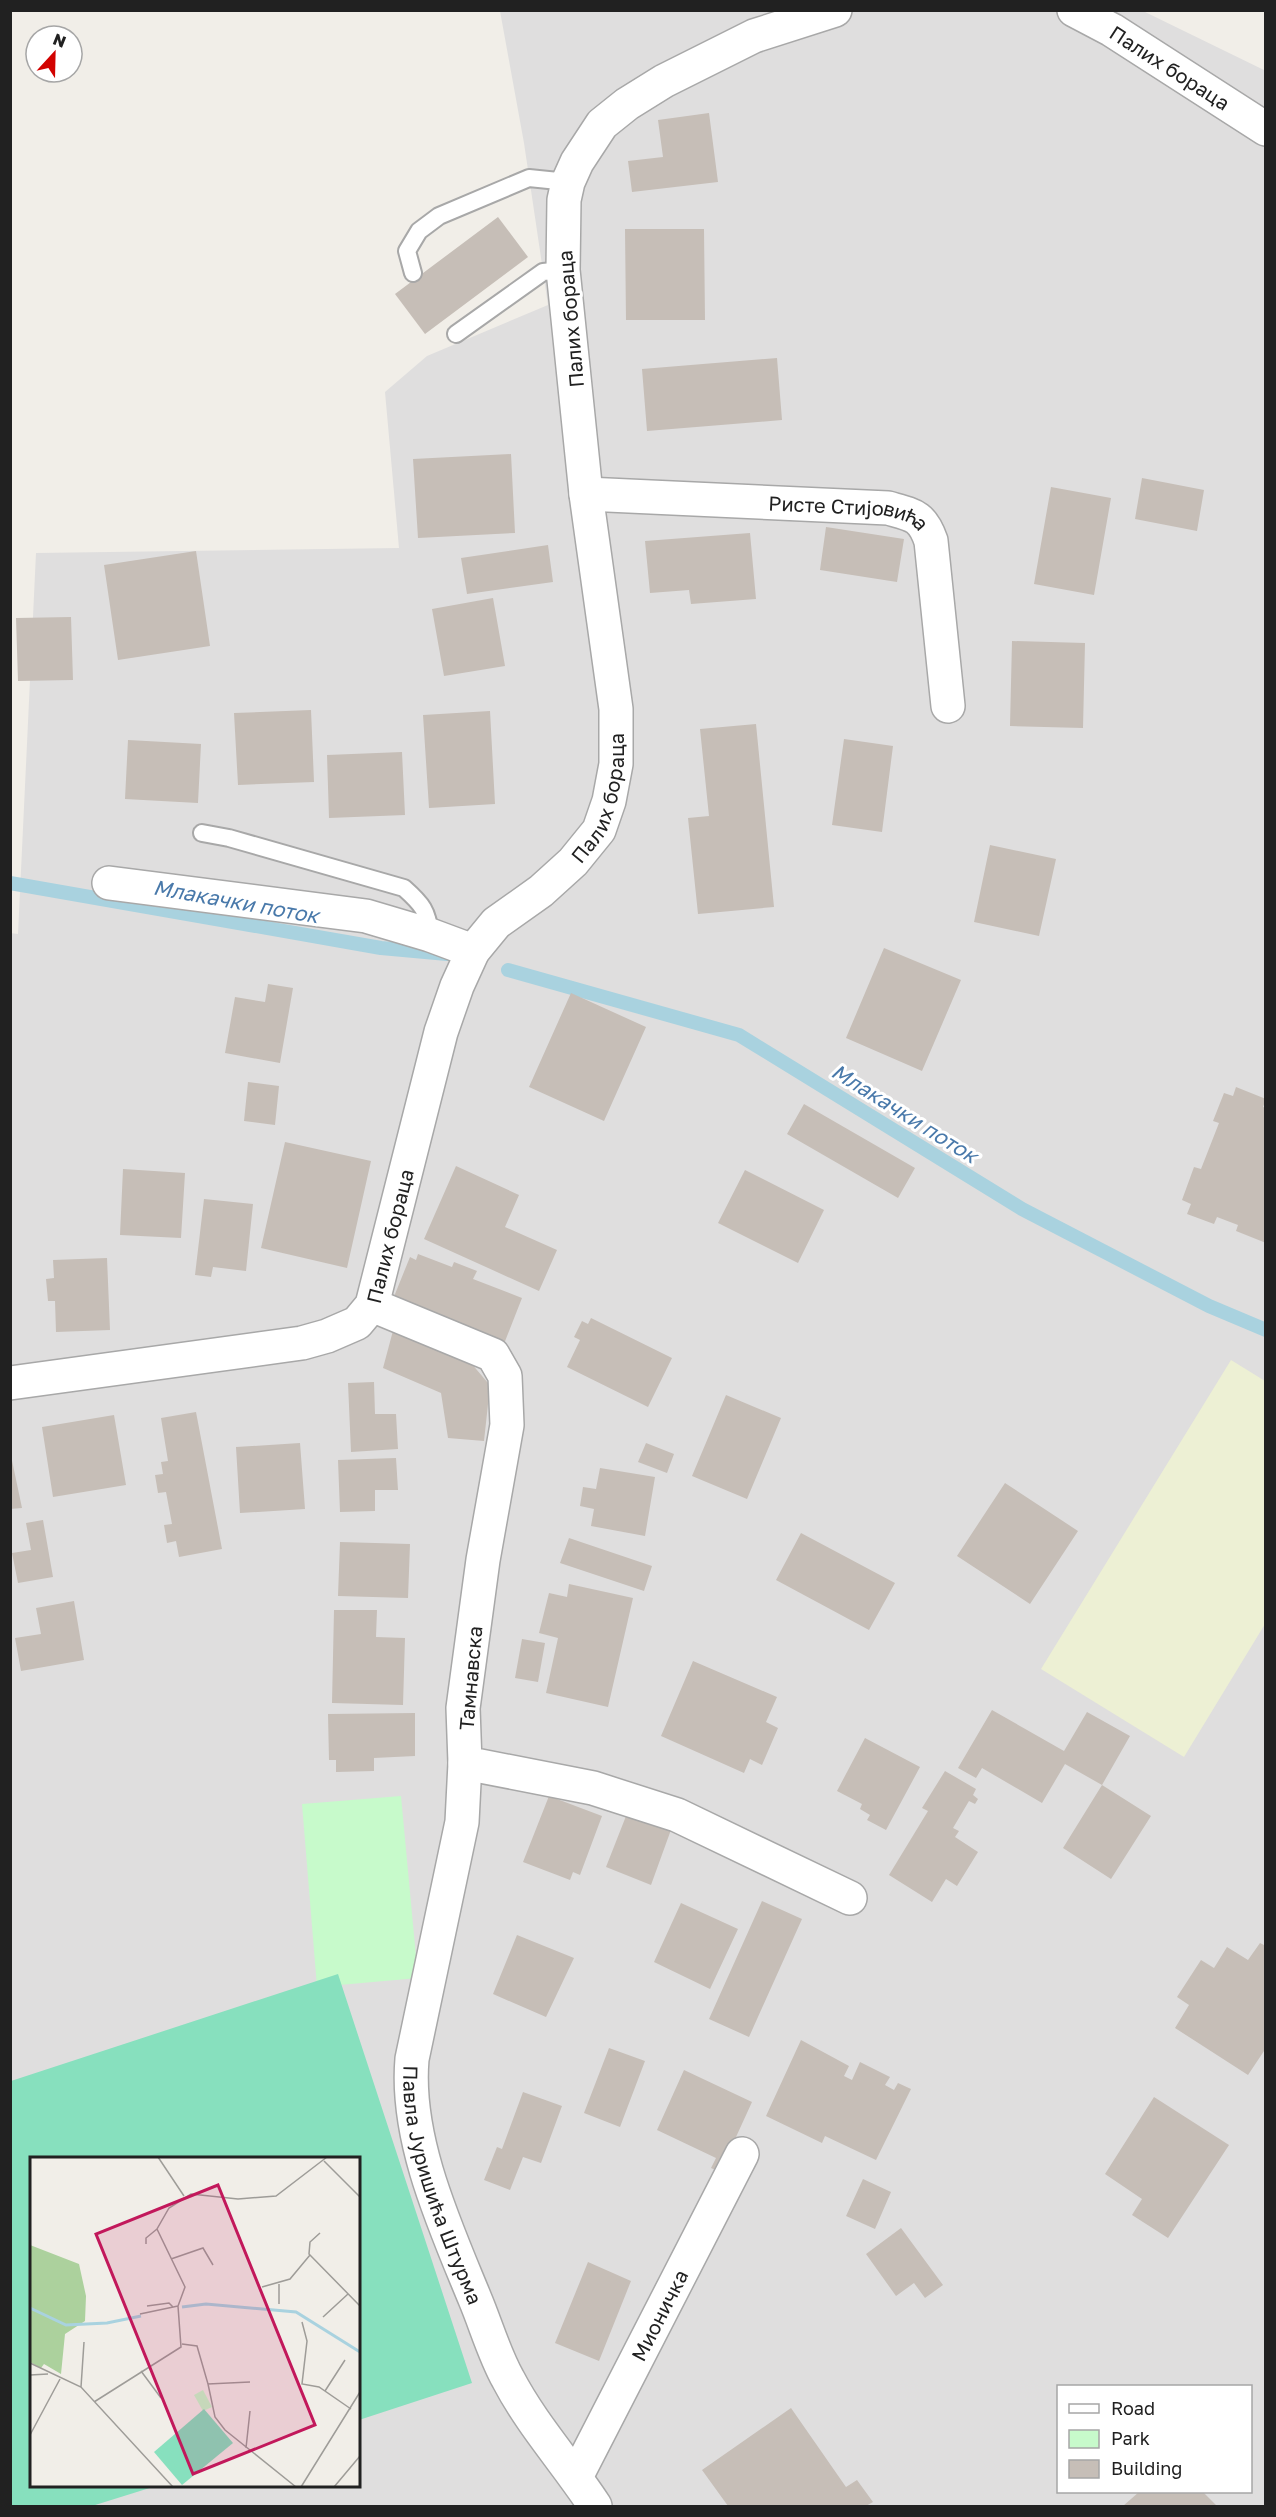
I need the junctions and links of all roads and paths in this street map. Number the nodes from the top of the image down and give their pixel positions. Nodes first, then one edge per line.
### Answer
1 (836, 10) edge
2 (1074, 10) edge
3 (1266, 129) edge
4 (568, 182) junction
5 (563, 270) junction
6 (413, 273) dead end
7 (456, 334) dead end
8 (586, 494) junction
9 (948, 706) dead end
10 (202, 833) dead end
11 (109, 883) dead end
12 (430, 935) junction
13 (473, 951) junction
14 (372, 1305) junction
15 (10, 1383) edge
16 (465, 1763) junction
17 (850, 1898) dead end
18 (742, 2154) dead end
19 (576, 2477) junction
20 (596, 2506) edge

1 - 4 street, Палих бораца
2 - 3 street, Палих бораца
4 - 5 street, Палих бораца
4 - 6 lane
5 - 7 lane
5 - 8 street, Палих бораца
8 - 9 street, Ристе Стијовића
8 - 13 street, Палих бораца
10 - 12 lane
11 - 12 street
12 - 13 street
13 - 14 street, Палих бораца
14 - 15 street, Палих бораца
14 - 16 street, Тамнавска
16 - 17 street
16 - 19 street, Павла Јуришића Штурма
18 - 19 street, Мионичка
19 - 20 street, Павла Јуришића Штурма

